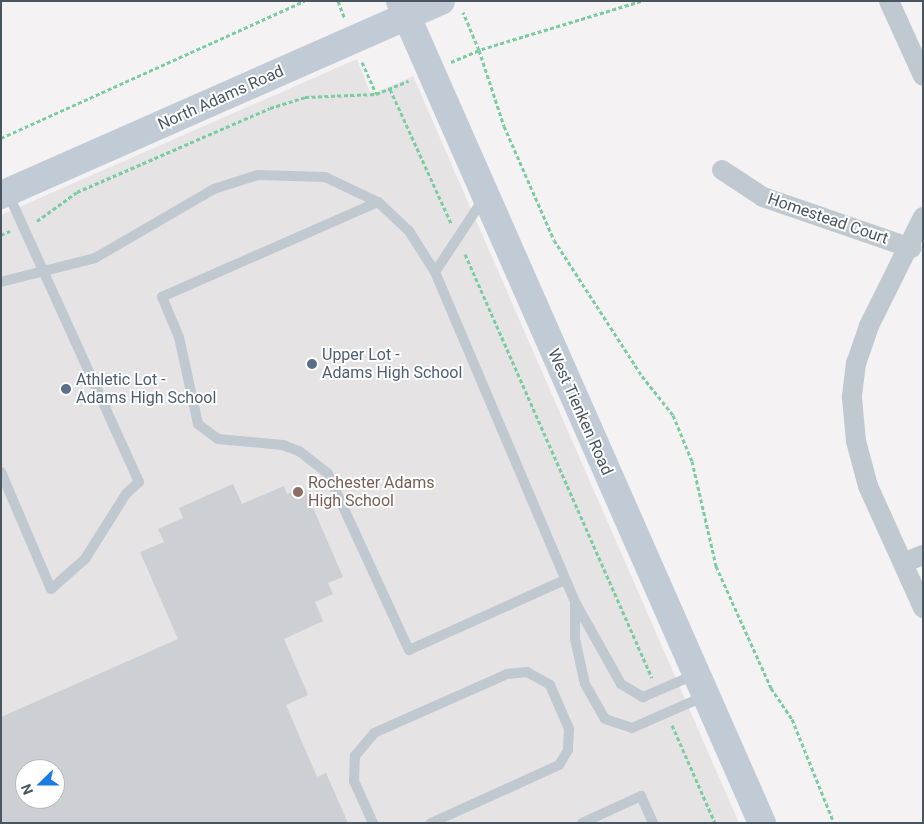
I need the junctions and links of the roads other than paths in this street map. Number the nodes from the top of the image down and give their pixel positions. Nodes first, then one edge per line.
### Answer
1 (890, 1) edge
2 (452, 5) edge
3 (403, 9) edge
4 (923, 76) edge
5 (722, 170) dead end
6 (5, 194) edge
7 (486, 196) junction
8 (378, 202) junction
9 (923, 217) edge
10 (911, 248) junction
11 (44, 270) junction
12 (435, 272) junction
13 (1, 282) edge
14 (1, 472) edge
15 (923, 555) edge
16 (903, 563) junction
17 (565, 580) junction
18 (575, 602) junction
19 (923, 608) edge
20 (700, 685) junction
21 (372, 823) edge
22 (430, 823) edge
23 (582, 823) edge
24 (653, 823) edge
25 (762, 823) edge

1 - 4 street
2 - 3 street, North Adams Road
3 - 6 street, North Adams Road
3 - 7 street, West Tienken Road
5 - 10 street, Homestead Court
6 - 11 lane
7 - 12 lane
7 - 20 street, West Tienken Road
8 - 11 lane
8 - 12 lane
8 - 17 lane
9 - 10 street
10 - 16 street
11 - 13 lane
11 - 14 lane
12 - 17 lane
15 - 16 street
16 - 19 street
17 - 18 lane
18 - 20 lane
18 - 20 lane
20 - 25 street, West Tienken Road
21 - 22 lane
23 - 24 lane

